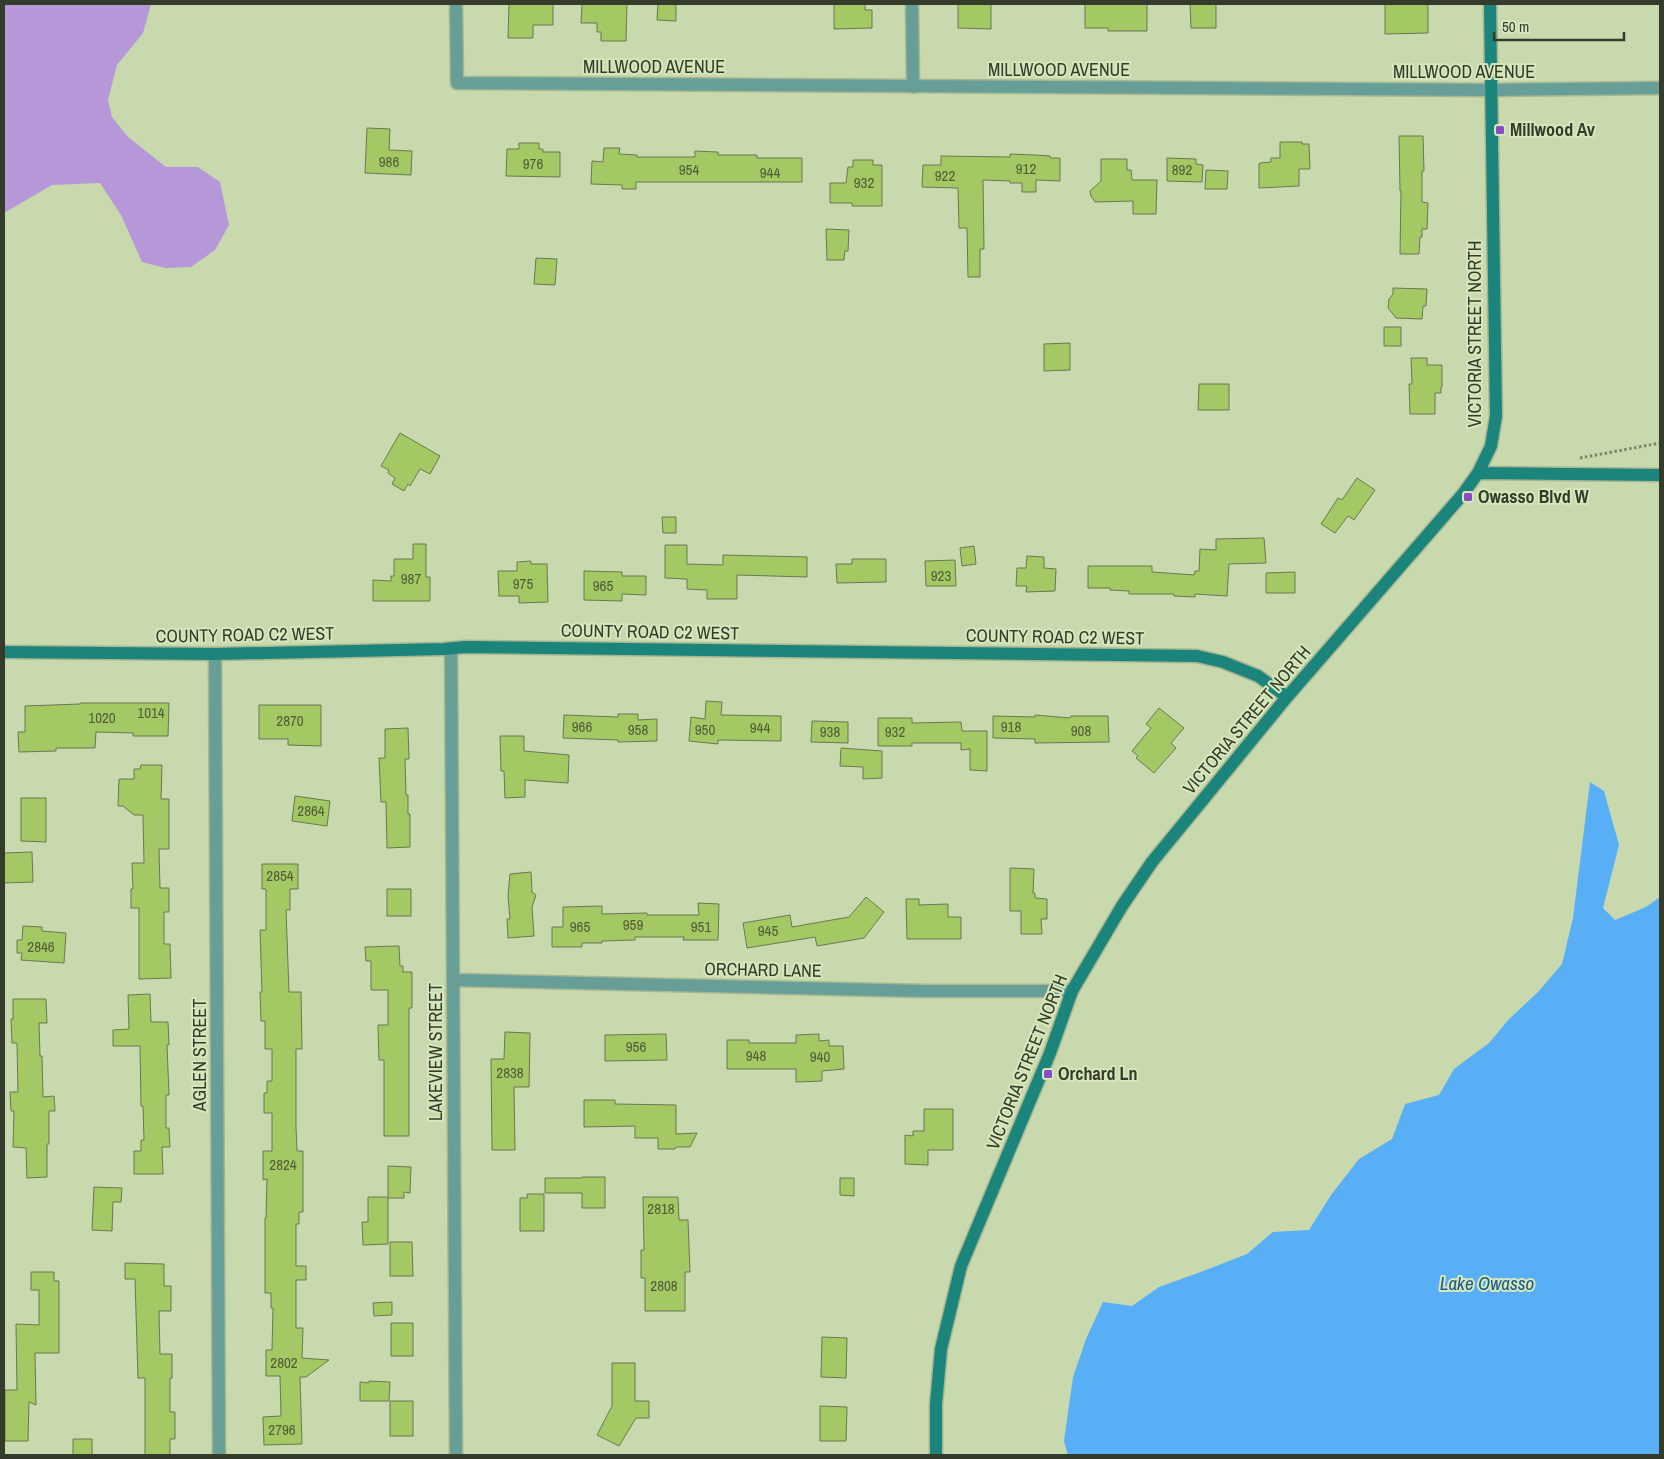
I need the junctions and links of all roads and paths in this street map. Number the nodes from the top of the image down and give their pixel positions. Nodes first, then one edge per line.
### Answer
1 (456, 4) edge
2 (912, 4) edge
3 (1490, 4) edge
4 (913, 87) junction
5 (1660, 88) edge
6 (1492, 90) junction
7 (1660, 443) edge
8 (1573, 458) dead end
9 (1478, 473) junction
10 (1660, 475) edge
11 (451, 649) junction
12 (4, 652) edge
13 (215, 654) junction
14 (1286, 697) junction
15 (453, 980) junction
16 (1072, 992) junction
17 (219, 1455) edge
18 (456, 1455) edge
19 (936, 1455) edge

1 - 4 street, MILLWOOD AVENUE
2 - 4 street
3 - 6 street, VICTORIA STREET NORTH
4 - 6 street, MILLWOOD AVENUE
5 - 6 street, MILLWOOD AVENUE
6 - 9 street, VICTORIA STREET NORTH
7 - 8 path
9 - 10 street
9 - 14 street, VICTORIA STREET NORTH
11 - 13 street, COUNTY ROAD C2 WEST
11 - 14 street, COUNTY ROAD C2 WEST
11 - 15 street, LAKEVIEW STREET
12 - 13 street, COUNTY ROAD C2 WEST
13 - 17 street, AGLEN STREET
14 - 16 street, VICTORIA STREET NORTH
15 - 16 street, ORCHARD LANE
15 - 18 street, LAKEVIEW STREET
16 - 19 street, VICTORIA STREET NORTH

